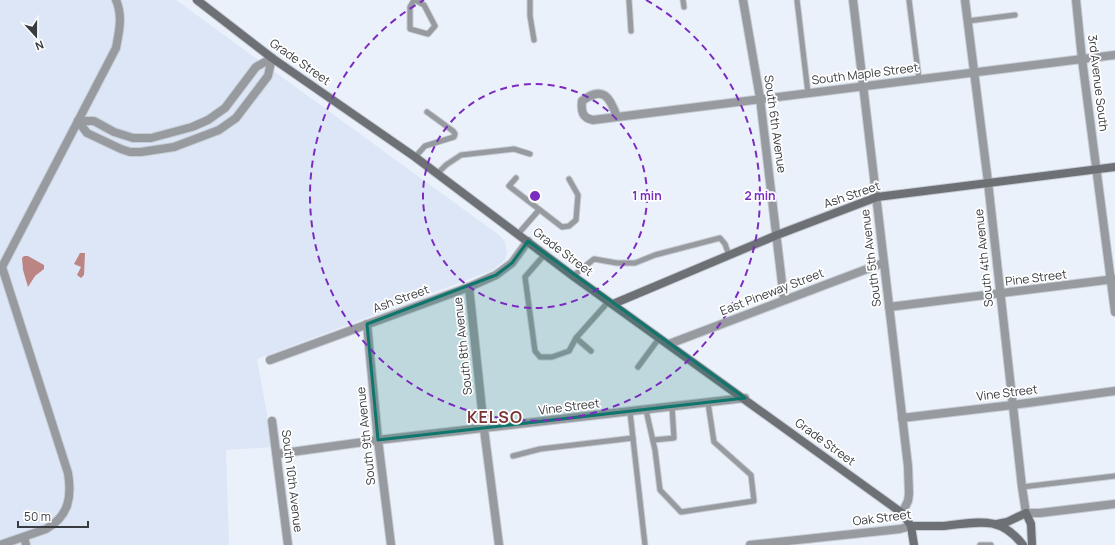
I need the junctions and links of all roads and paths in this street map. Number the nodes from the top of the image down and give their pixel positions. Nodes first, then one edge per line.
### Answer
1 (116, 0) edge
2 (197, 0) edge
3 (415, 0) edge
4 (530, 0) edge
5 (629, 0) edge
6 (683, 0) edge
7 (744, 0) edge
8 (797, 0) edge
9 (853, 0) edge
10 (909, 0) edge
11 (965, 0) edge
12 (1076, 0) edge
13 (684, 7) dead end
14 (1015, 15) dead end
15 (968, 21) junction
16 (631, 31) dead end
17 (534, 40) dead end
18 (1115, 55) edge
19 (272, 58) junction
20 (1082, 59) junction
21 (973, 72) junction
22 (918, 79) junction
23 (864, 86) junction
24 (808, 93) junction
25 (760, 98) junction
26 (427, 112) dead end
27 (618, 117) junction
28 (78, 121) junction
29 (530, 154) dead end
30 (415, 157) junction
31 (1115, 166) edge
32 (1096, 168) junction
33 (437, 174) junction
34 (516, 178) dead end
35 (569, 179) dead end
36 (988, 182) junction
37 (876, 197) junction
38 (539, 210) junction
39 (518, 234) junction
40 (777, 235) junction
41 (528, 242) junction
42 (545, 254) junction
43 (729, 255) junction
44 (883, 263) junction
45 (573, 276) junction
46 (1113, 280) edge
47 (469, 287) junction
48 (1000, 294) junction
49 (784, 300) junction
50 (611, 303) junction
51 (889, 307) junction
52 (1115, 312) edge
53 (367, 324) junction
54 (660, 337) junction
55 (576, 338) junction
56 (669, 344) junction
57 (591, 351) dead end
58 (270, 360) dead end
59 (638, 367) dead end
60 (1115, 391) edge
61 (745, 398) junction
62 (708, 403) junction
63 (1013, 405) junction
64 (672, 407) junction
65 (646, 410) junction
66 (630, 412) junction
67 (902, 418) junction
68 (272, 421) dead end
69 (484, 429) junction
70 (633, 438) junction
71 (378, 440) junction
72 (653, 440) junction
73 (277, 454) junction
74 (513, 456) dead end
75 (1115, 476) edge
76 (1022, 487) junction
77 (1115, 504) edge
78 (902, 512) junction
79 (1026, 513) junction
80 (997, 524) junction
81 (912, 526) junction
82 (24, 536) junction
83 (4, 544) edge
84 (26, 545) edge
85 (288, 545) edge
86 (391, 545) edge
87 (499, 545) edge
88 (645, 545) edge
89 (750, 545) edge
90 (914, 545) edge
91 (980, 545) edge
92 (991, 545) edge
93 (1023, 545) edge
94 (1032, 545) edge

1 - 28 street
2 - 19 main road, Grade Street
3 - 3 lane
4 - 17 lane
5 - 16 lane
6 - 13 lane
7 - 25 street, South 6th Avenue
8 - 24 lane
9 - 23 street, South 5th Avenue
10 - 22 lane
11 - 15 street, South 4th Avenue
12 - 20 street, 3rd Avenue South
14 - 15 lane
15 - 21 street, South 4th Avenue
18 - 20 street, South Maple Street
19 - 28 street
19 - 28 street
19 - 30 main road, Grade Street
20 - 21 street, South Maple Street
20 - 32 street, 3rd Avenue South
21 - 22 street, South Maple Street
21 - 36 street, South 4th Avenue
22 - 23 street, South Maple Street
23 - 24 street, South Maple Street
23 - 37 street, South 5th Avenue
24 - 25 street, South Maple Street
25 - 27 street, South Maple Street
25 - 40 street, South 6th Avenue
26 - 30 lane
27 - 27 street, South Maple Street
28 - 82 street
29 - 33 lane
30 - 33 main road, Grade Street
31 - 32 main road, Ash Street
32 - 36 main road, Ash Street
32 - 46 street, 3rd Avenue South
33 - 39 main road, Grade Street
34 - 38 lane
35 - 38 lane
36 - 37 main road, Ash Street
36 - 48 street, South 4th Avenue
37 - 40 main road, Ash Street
37 - 44 street, South 5th Avenue
38 - 39 lane
39 - 41 main road, Grade Street
40 - 43 main road, Ash Street
40 - 49 street, South 6th Avenue
41 - 42 main road, Grade Street
41 - 47 street, Ash Street
42 - 45 main road, Grade Street
42 - 55 lane
43 - 45 lane
43 - 50 main road, Ash Street
44 - 49 street, East Pineway Street
44 - 51 street, South 5th Avenue
45 - 50 main road, Grade Street
46 - 48 street, Pine Street
46 - 52 street, 3rd Avenue South
47 - 53 street, Ash Street
47 - 69 street, South 8th Avenue
48 - 51 street, Pine Street
48 - 63 street, South 4th Avenue
49 - 56 street, East Pineway Street
50 - 54 main road, Grade Street
50 - 55 lane
51 - 67 street, South 5th Avenue
53 - 58 street, Ash Street
53 - 71 street, South 9th Avenue
54 - 56 main road, Grade Street
54 - 59 lane
55 - 57 lane
56 - 61 main road, Grade Street
60 - 63 street, Vine Street
61 - 62 street, Vine Street
61 - 78 main road, Grade Street
62 - 64 street, Vine Street
62 - 72 lane
63 - 67 street, Vine Street
63 - 76 street, South 4th Avenue
64 - 65 street, Vine Street
64 - 72 lane
65 - 66 street, Vine Street
65 - 72 lane
66 - 69 street, Vine Street
66 - 70 lane
67 - 78 street, South 5th Avenue
68 - 73 street, South 10th Avenue
69 - 71 street, Vine Street
69 - 87 street, South 8th Avenue
70 - 74 lane
70 - 88 lane
71 - 73 street, Vine Street
71 - 86 street, South 9th Avenue
73 - 85 street, South 10th Avenue
75 - 76 lane
76 - 79 street, South 4th Avenue
77 - 79 street
78 - 81 main road, Grade Street
79 - 80 main road
79 - 94 main road
80 - 81 main road, Oak Street
80 - 93 main road, Oak Street
81 - 89 street, Oak Street
81 - 90 main road
82 - 83 street
82 - 84 street
91 - 92 lane

